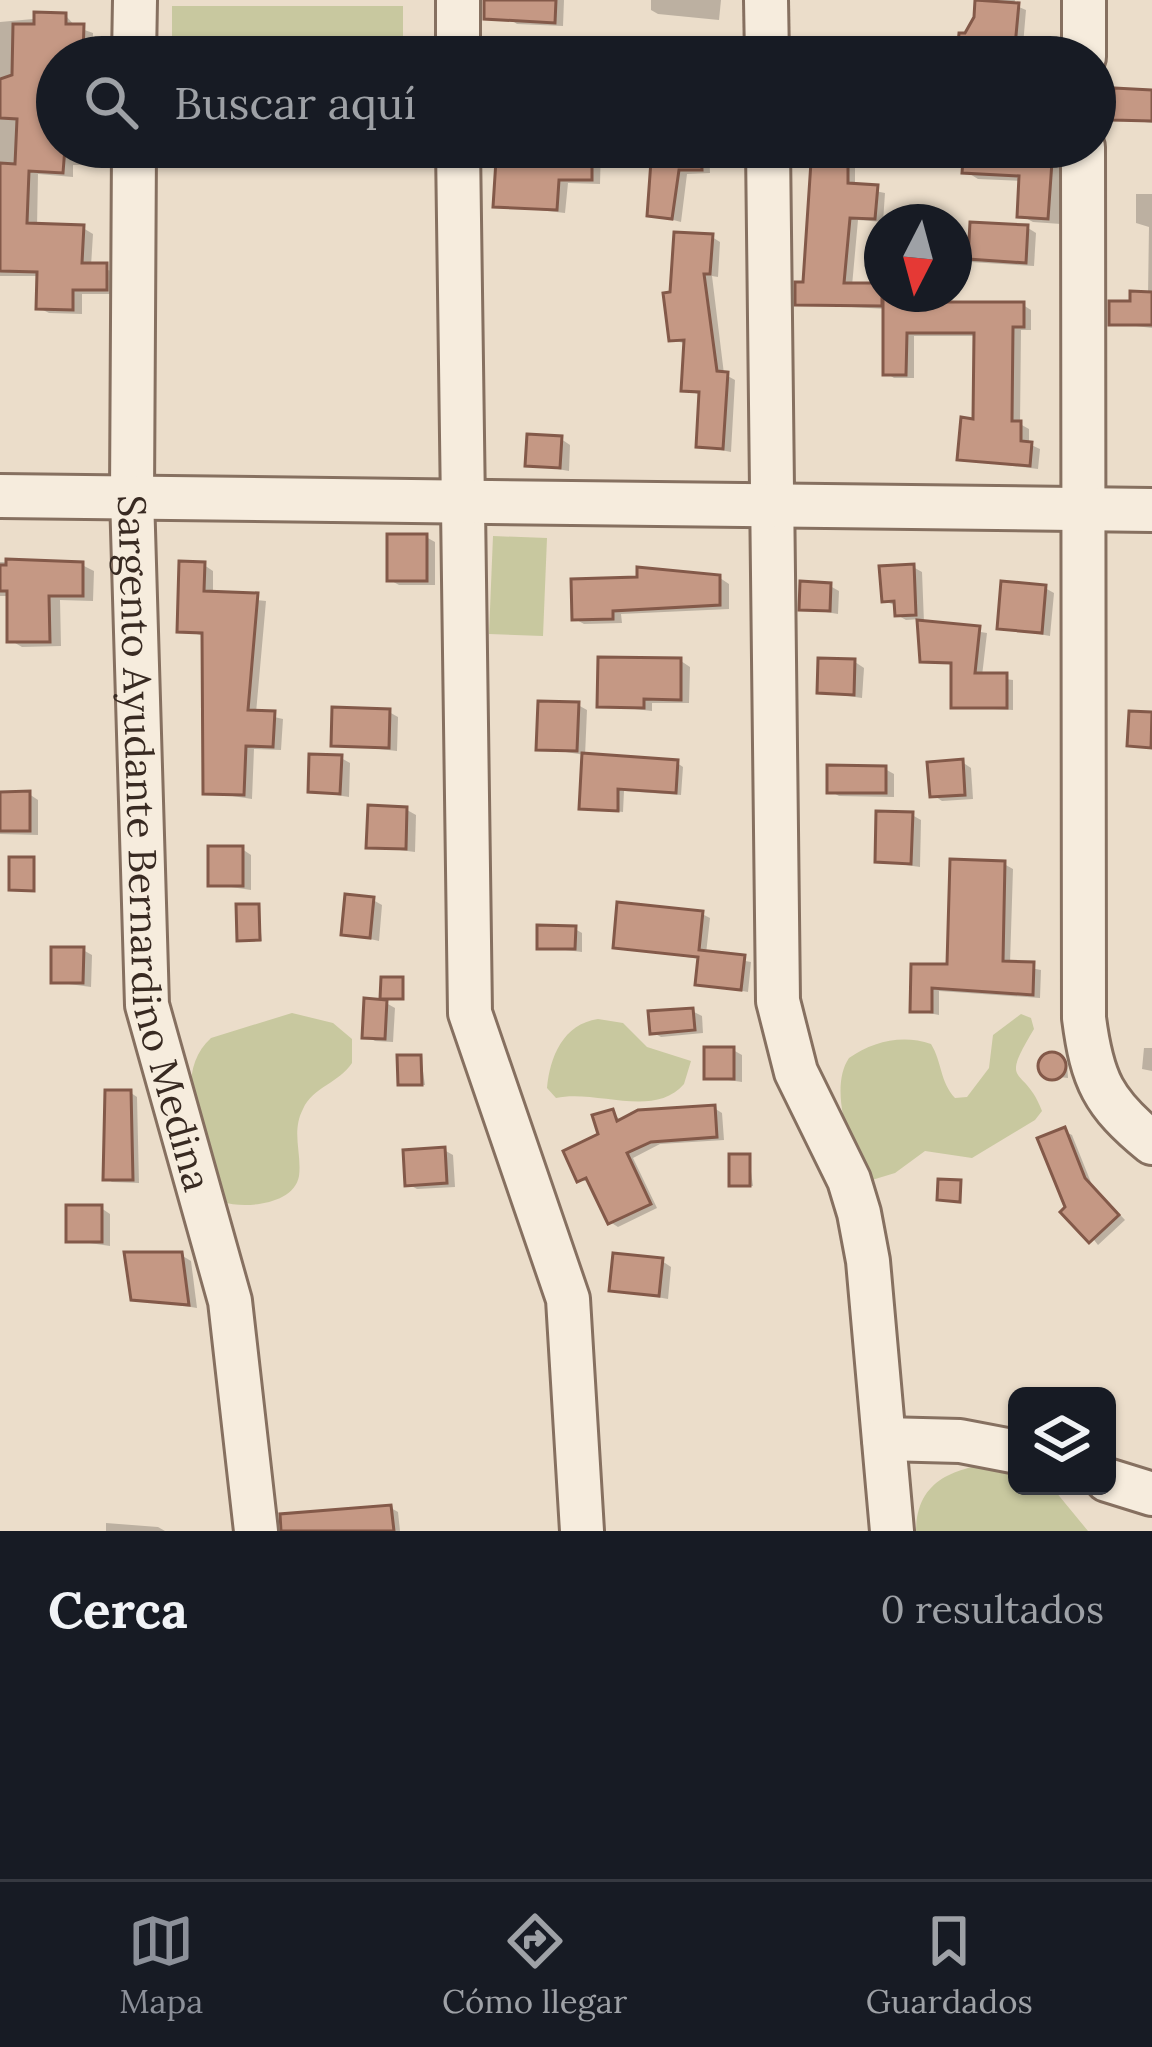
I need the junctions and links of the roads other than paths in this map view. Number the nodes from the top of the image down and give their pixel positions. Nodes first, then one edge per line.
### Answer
1 (135, 0) edge
2 (458, 0) edge
3 (766, 0) edge
4 (1084, 0) edge
5 (134, 36) edge
6 (458, 36) edge
7 (766, 36) edge
8 (1084, 36) edge
9 (134, 168) edge
10 (458, 168) edge
11 (768, 168) edge
12 (1083, 168) edge
13 (0, 496) edge
14 (132, 496) junction
15 (459, 498) junction
16 (773, 504) junction
17 (1080, 510) junction
18 (1152, 510) edge
19 (1152, 1143) edge
20 (884, 1439) junction
21 (1008, 1449) edge
22 (1116, 1483) edge
23 (1152, 1494) edge
24 (256, 1531) edge
25 (582, 1531) edge
26 (892, 1531) edge

1 - 5 street
2 - 6 street
3 - 7 street
4 - 8 street
9 - 14 street, Sargento Ayudante Bernardino Medina
10 - 15 street
11 - 16 street
12 - 17 street
13 - 14 street
14 - 15 street
14 - 24 street, Sargento Ayudante Bernardino Medina
15 - 16 street
15 - 25 street
16 - 17 street
16 - 20 street
17 - 18 street
17 - 19 street
20 - 21 street
20 - 26 street
22 - 23 street

